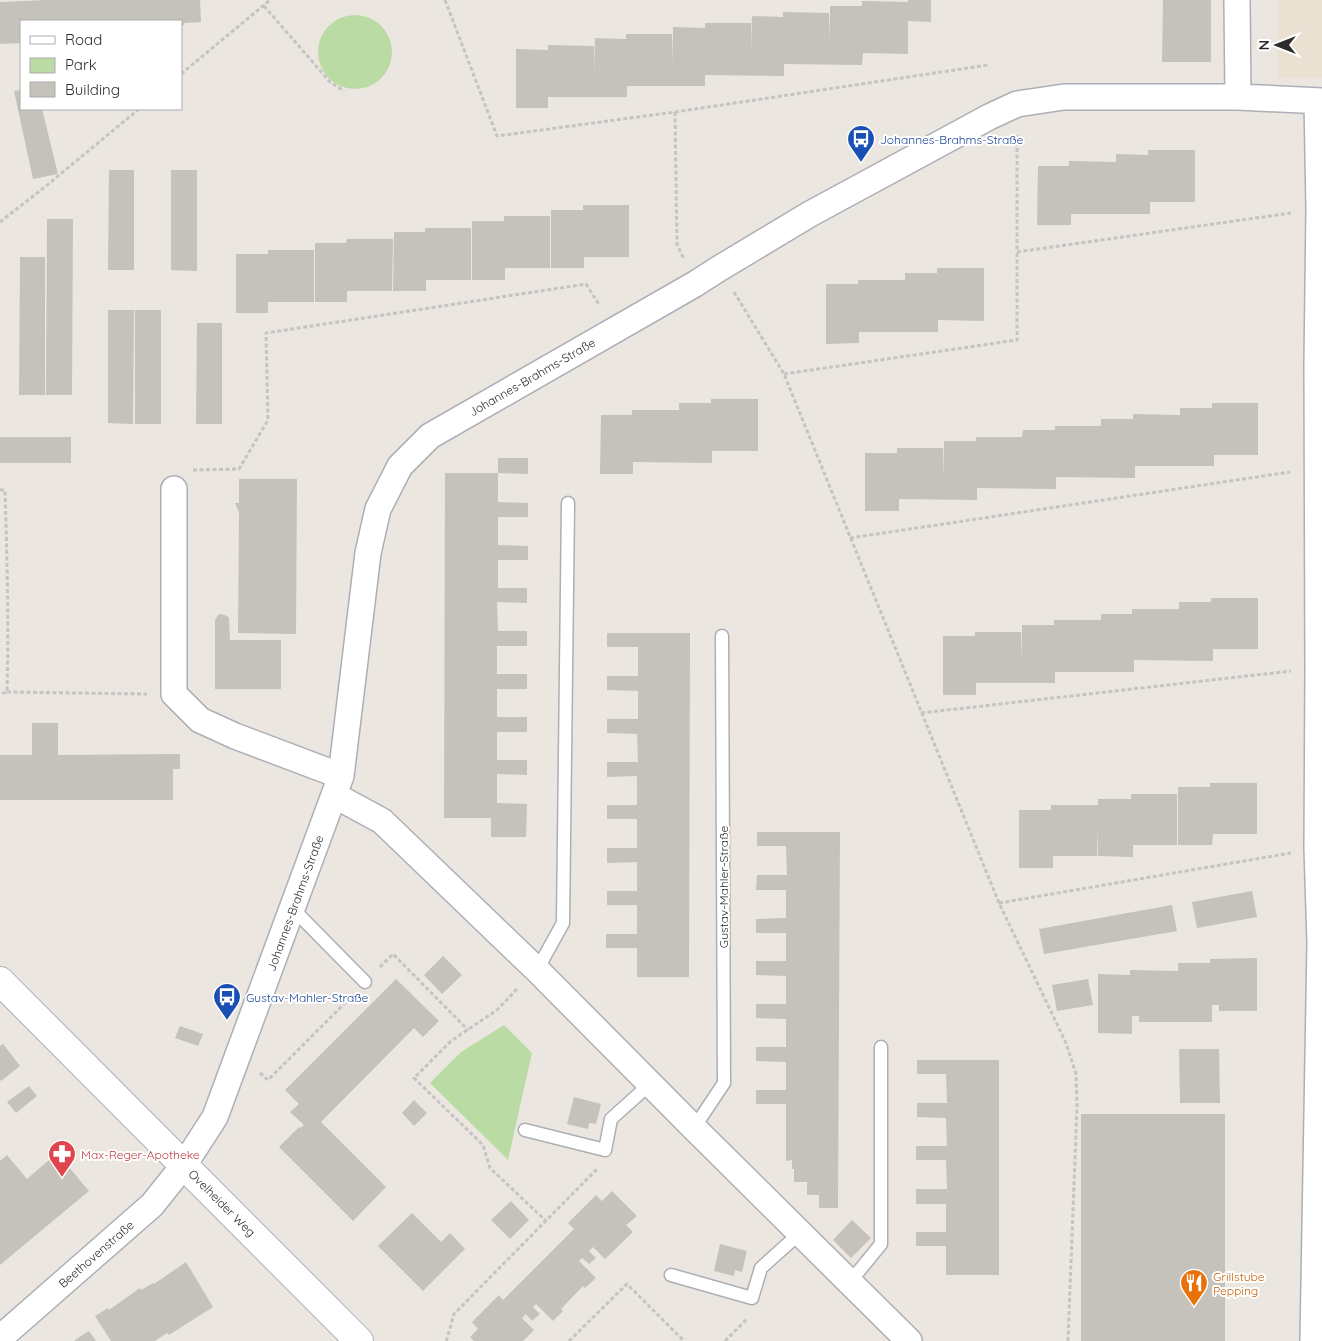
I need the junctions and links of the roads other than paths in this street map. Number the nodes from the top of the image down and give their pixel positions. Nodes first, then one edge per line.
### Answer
1 (1237, 0) edge
2 (1238, 96) junction
3 (1320, 101) edge
4 (174, 489) dead end
5 (568, 503) dead end
6 (722, 636) dead end
7 (338, 786) junction
8 (293, 908) junction
9 (1321, 943) edge
10 (537, 970) junction
11 (0, 982) edge
12 (365, 982) road end
13 (882, 1047) dead end
14 (650, 1084) junction
15 (694, 1128) junction
16 (526, 1130) dead end
17 (184, 1165) junction
18 (800, 1232) junction
19 (671, 1275) dead end
20 (850, 1282) junction
21 (0, 1335) edge
22 (359, 1341) edge
23 (909, 1341) edge
24 (1313, 1341) edge

1 - 2 street
2 - 3 street, Johannes-Brahms-Straße
2 - 7 street, Johannes-Brahms-Straße
3 - 9 street
4 - 7 street
5 - 10 lane
6 - 15 lane, Gustav-Mahler-Straße
7 - 8 street, Johannes-Brahms-Straße
7 - 10 street
8 - 12 lane
8 - 17 street, Johannes-Brahms-Straße
9 - 24 street
10 - 14 street
11 - 17 street, Ovelheider Weg
13 - 20 lane
14 - 15 street
14 - 16 lane
15 - 18 street
17 - 21 street, Beethovenstraße
17 - 22 street, Ovelheider Weg
18 - 19 lane
18 - 20 street
20 - 23 street

